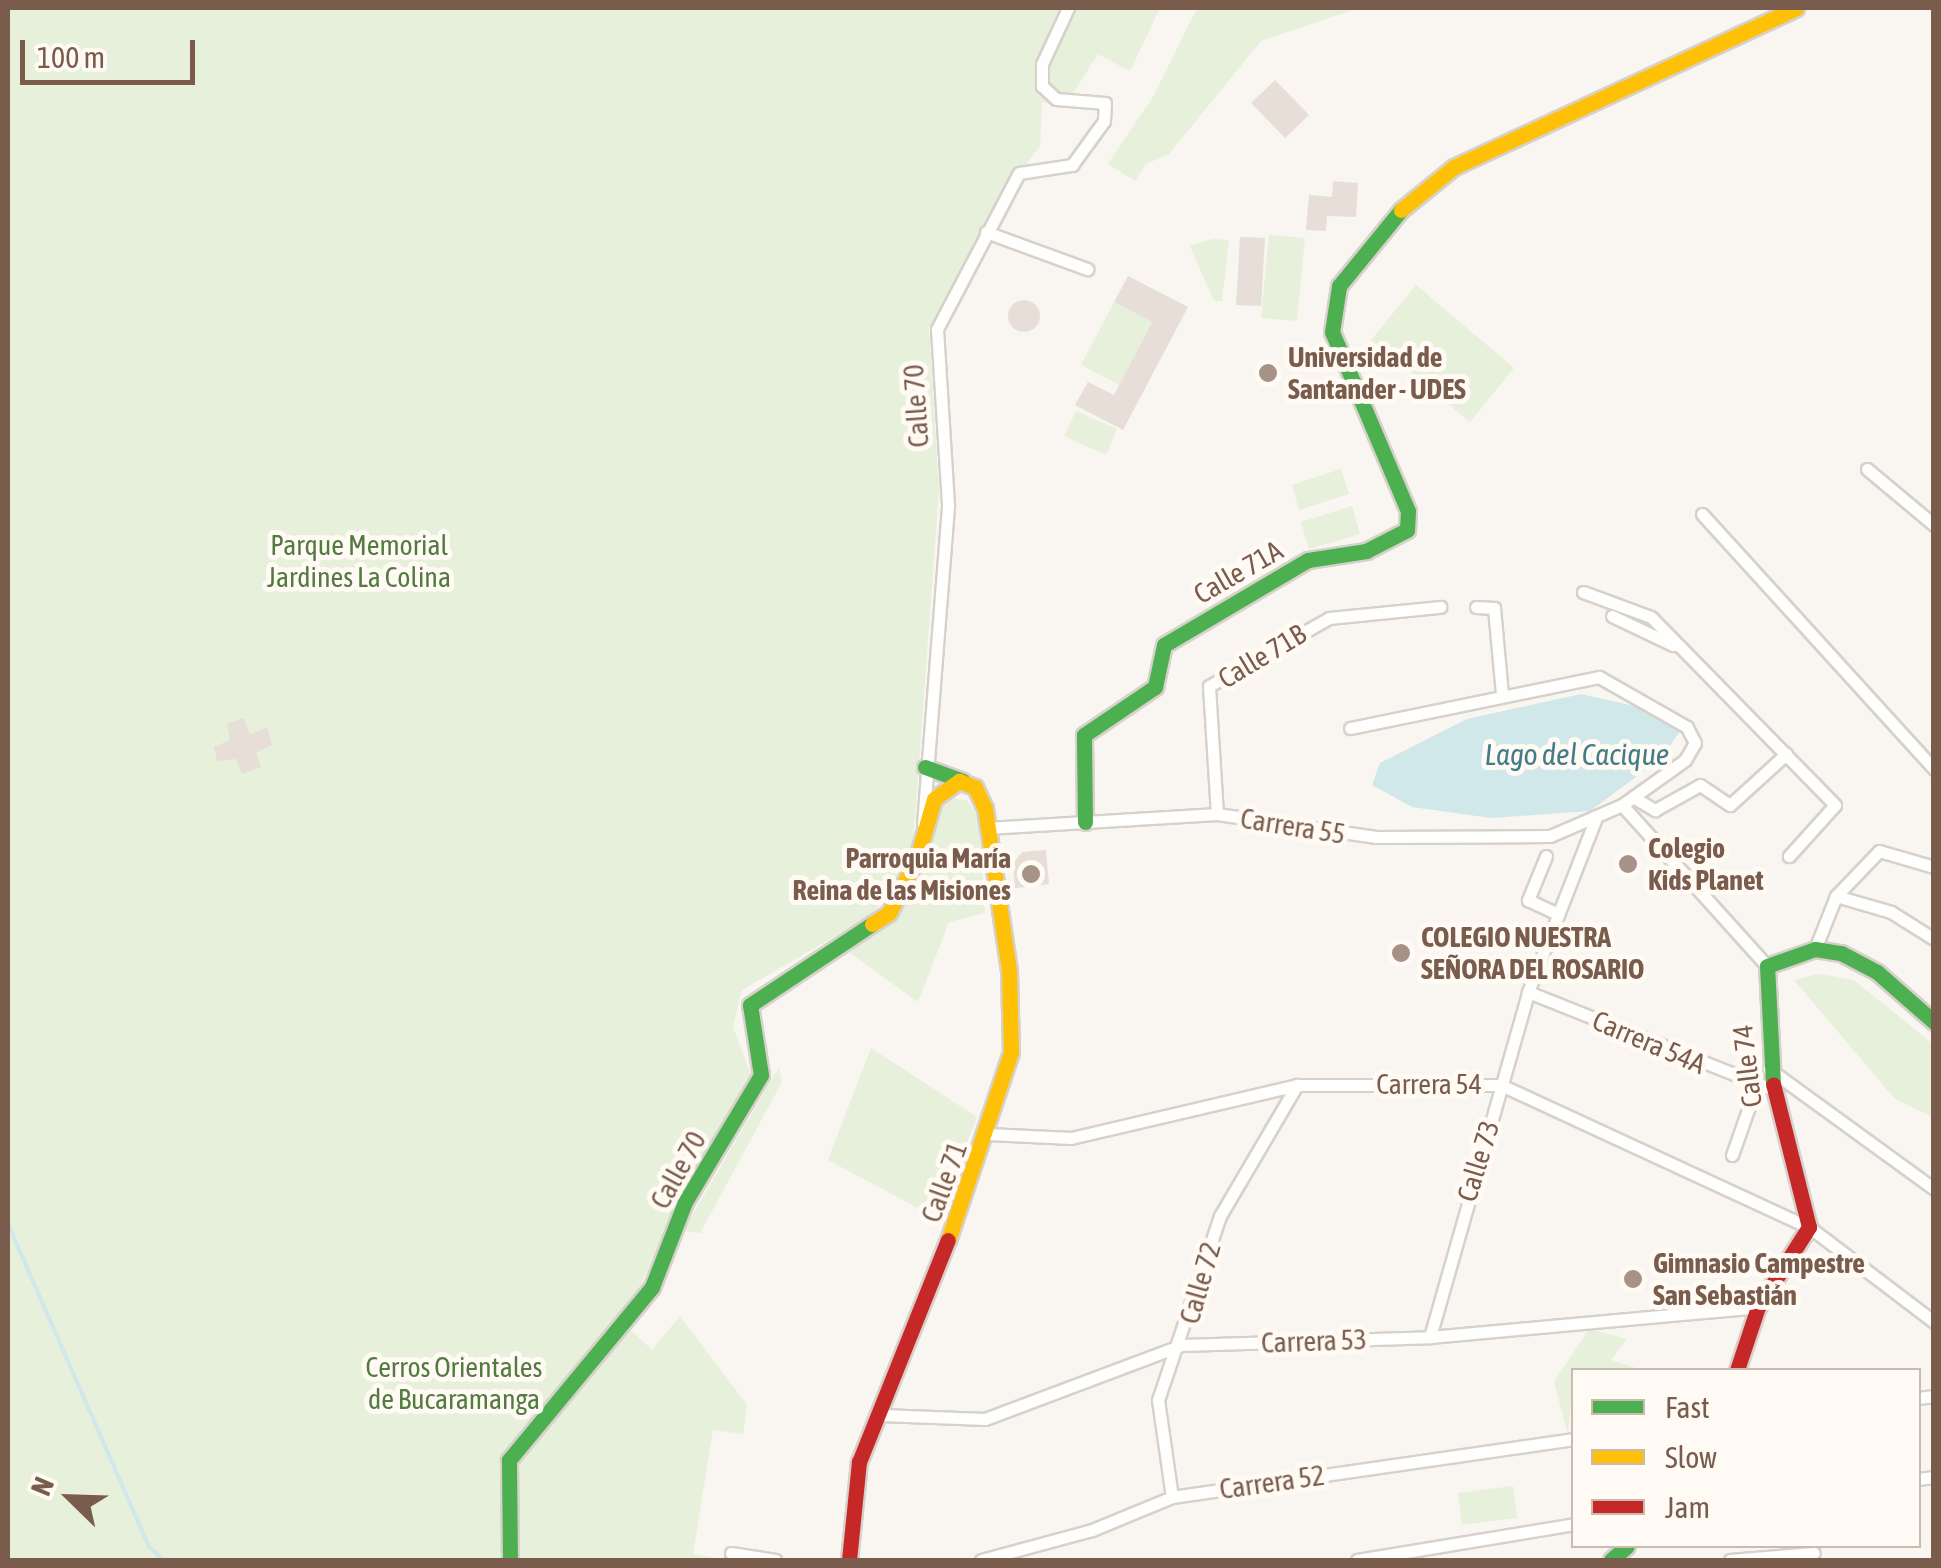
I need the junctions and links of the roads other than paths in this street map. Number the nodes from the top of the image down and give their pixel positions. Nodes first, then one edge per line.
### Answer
1 (1068, 8) edge
2 (1796, 8) edge
3 (986, 232) junction
4 (1087, 269) dead end
5 (1867, 469) dead end
6 (1702, 514) dead end
7 (1934, 525) edge
8 (1583, 592) dead end
9 (1476, 606) dead end
10 (1440, 607) dead end
11 (1612, 616) dead end
12 (1682, 650) junction
13 (1502, 696) junction
14 (1350, 728) dead end
15 (1786, 754) junction
16 (926, 767) junction
17 (1934, 769) edge
18 (967, 782) junction
19 (1638, 794) junction
20 (1622, 805) junction
21 (985, 808) junction
22 (930, 809) junction
23 (1218, 814) junction
24 (1596, 818) junction
25 (1085, 822) junction
26 (987, 828) junction
27 (922, 844) junction
28 (1546, 856) dead end
29 (1789, 856) dead end
30 (1934, 867) edge
31 (1836, 896) junction
32 (1558, 914) junction
33 (1934, 938) edge
34 (1815, 950) junction
35 (1767, 966) junction
36 (1528, 992) junction
37 (1934, 1022) edge
38 (1768, 1068) junction
39 (1297, 1084) junction
40 (1501, 1085) junction
41 (1764, 1088) junction
42 (988, 1134) junction
43 (1732, 1155) dead end
44 (1934, 1189) edge
45 (1808, 1227) junction
46 (1758, 1307) junction
47 (1934, 1322) edge
48 (1430, 1337) junction
49 (1182, 1345) junction
50 (1738, 1368) edge
51 (881, 1415) junction
52 (1571, 1439) edge
53 (1172, 1497) junction
54 (1571, 1524) edge
55 (1814, 1553) dead end
56 (731, 1554) dead end
57 (510, 1560) edge
58 (775, 1560) edge
59 (849, 1560) edge
60 (981, 1560) edge
61 (1357, 1560) edge
62 (1730, 1560) edge

1 - 3 street, Calle 70
2 - 25 street, Calle 71A
3 - 4 street
3 - 16 street, Calle 70
5 - 7 street
6 - 17 street
8 - 12 street
9 - 13 street
10 - 23 street, Calle 71B
11 - 12 street
12 - 15 street
13 - 14 street
13 - 19 street, Carrera 55
15 - 19 street
15 - 29 street
16 - 18 street
16 - 27 street, Calle 70
18 - 21 street, Calle 71
18 - 22 street
19 - 20 street, Carrera 55
20 - 24 street, Carrera 55
20 - 35 street
21 - 22 street
21 - 26 street, Calle 71
22 - 27 street, Calle 70
23 - 24 street, Carrera 55
23 - 25 street, Carrera 55
24 - 32 street, Calle 73
25 - 26 street, Carrera 55
26 - 42 street, Calle 71
27 - 57 street, Calle 70
28 - 32 street
30 - 31 street
31 - 33 street
31 - 34 street
32 - 36 street, Calle 73
34 - 35 street
34 - 37 street
35 - 38 street, Calle 74
36 - 40 street, Calle 73
36 - 41 street, Carrera 54A
38 - 41 street, Calle 74
38 - 44 street
39 - 40 street, Carrera 54
39 - 42 street, Carrera 54
39 - 49 street, Calle 72
40 - 45 street, Carrera 54
40 - 48 street, Calle 73
41 - 43 street
41 - 45 street, Calle 74
42 - 51 street, Calle 71
45 - 46 street
45 - 47 street, Carrera 54
46 - 48 street, Carrera 53
46 - 50 street
48 - 49 street, Carrera 53
49 - 51 street, Carrera 53
49 - 53 street, Calle 72
51 - 59 street, Calle 71
52 - 53 street, Carrera 52
53 - 60 street, Carrera 52
54 - 61 street
55 - 62 street
56 - 58 street

